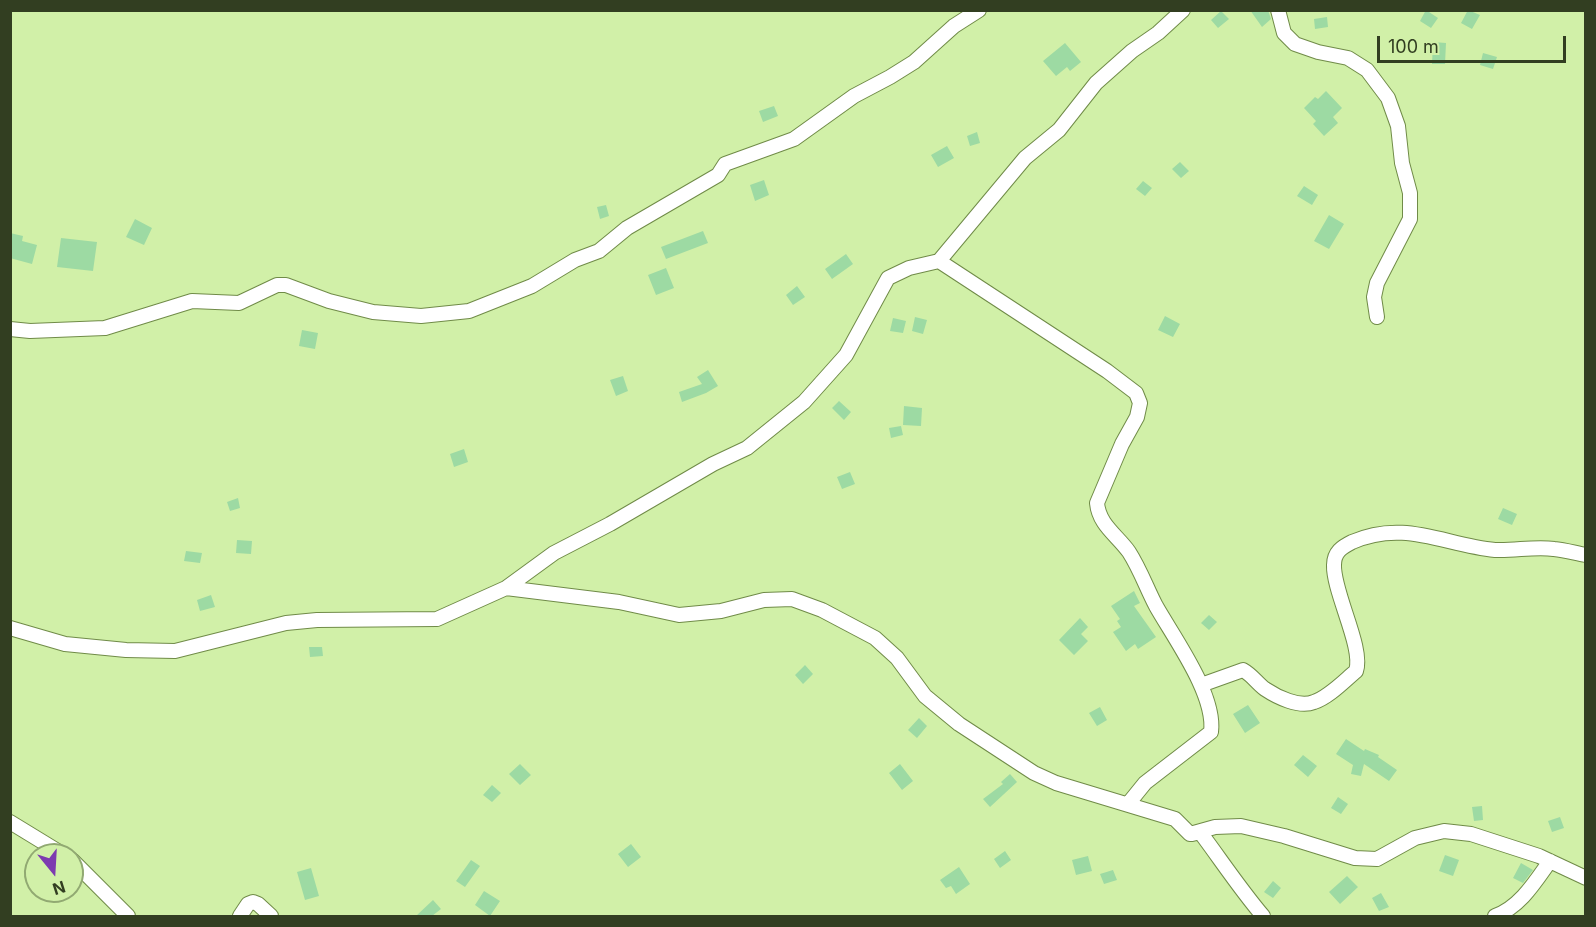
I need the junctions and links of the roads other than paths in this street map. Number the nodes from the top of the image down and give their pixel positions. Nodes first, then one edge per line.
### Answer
1 (979, 10) edge
2 (1184, 10) edge
3 (1278, 10) edge
4 (939, 261) junction
5 (1377, 317) dead end
6 (10, 329) edge
7 (1586, 555) edge
8 (506, 588) junction
9 (10, 628) edge
10 (1201, 685) junction
11 (1128, 804) junction
12 (10, 822) edge
13 (1190, 834) junction
14 (44, 843) edge
15 (1550, 861) junction
16 (84, 872) edge
17 (1586, 878) edge
18 (128, 916) edge
19 (240, 916) edge
20 (271, 916) edge
21 (1263, 916) edge
22 (1495, 916) edge

1 - 6 street
2 - 4 street
3 - 5 street
4 - 8 street
4 - 10 street
7 - 10 street
8 - 9 street
8 - 11 street
10 - 11 street
11 - 13 street
12 - 14 street
13 - 15 street
13 - 21 street
15 - 17 street
15 - 22 street
16 - 18 street
19 - 20 street

